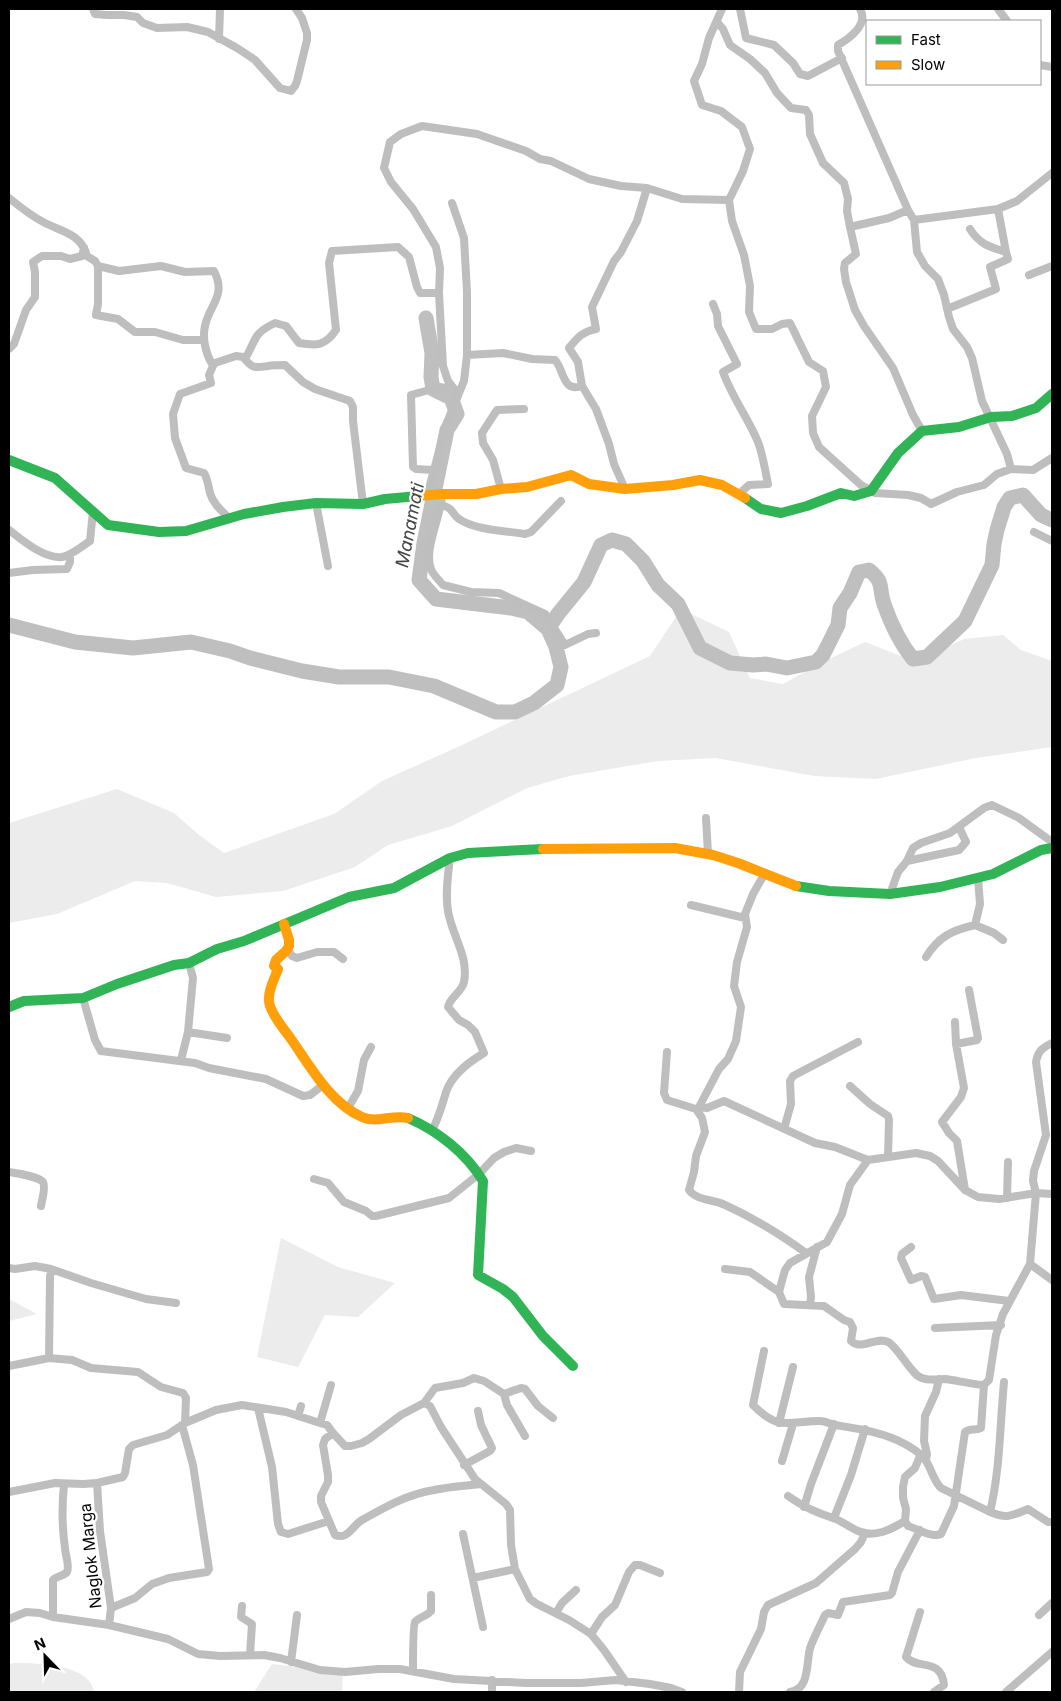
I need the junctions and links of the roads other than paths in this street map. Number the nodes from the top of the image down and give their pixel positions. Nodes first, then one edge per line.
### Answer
1 (93, 9) edge
2 (220, 9) edge
3 (295, 9) edge
4 (722, 9) edge
5 (740, 9) edge
6 (860, 9) edge
7 (998, 9) edge
8 (1006, 20) edge
9 (716, 22) junction
10 (219, 39) junction
11 (842, 58) junction
12 (1052, 173) edge
13 (647, 188) junction
14 (9, 198) edge
15 (729, 200) junction
16 (452, 203) dead end
17 (998, 209) junction
18 (908, 210) junction
19 (914, 220) junction
20 (850, 227) junction
21 (970, 229) dead end
22 (84, 246) junction
23 (1006, 252) junction
24 (98, 266) junction
25 (1052, 266) edge
26 (1029, 275) dead end
27 (439, 293) junction
28 (713, 304) dead end
29 (947, 308) junction
30 (204, 340) junction
31 (9, 349) edge
32 (467, 355) junction
33 (245, 359) junction
34 (212, 364) junction
35 (582, 386) junction
36 (455, 390) junction
37 (1052, 394) edge
38 (524, 408) dead end
39 (451, 412) junction
40 (991, 417) junction
41 (922, 431) junction
42 (1052, 458) edge
43 (9, 460) edge
44 (1012, 469) junction
45 (433, 470) junction
46 (501, 489) junction
47 (624, 489) junction
48 (871, 491) junction
49 (740, 494) junction
50 (427, 496) junction
51 (442, 500) junction
52 (561, 501) dead end
53 (316, 504) junction
54 (363, 504) junction
55 (93, 511) junction
56 (230, 519) junction
57 (9, 530) edge
58 (1034, 532) dead end
59 (1052, 541) edge
60 (70, 554) junction
61 (328, 566) dead end
62 (9, 573) edge
63 (596, 634) dead end
64 (706, 818) dead end
65 (959, 827) junction
66 (1052, 842) edge
67 (1052, 848) edge
68 (708, 854) junction
69 (450, 858) junction
70 (907, 860) junction
71 (765, 873) junction
72 (978, 878) junction
73 (890, 894) junction
74 (691, 905) dead end
75 (745, 918) junction
76 (284, 924) junction
77 (975, 924) junction
78 (1003, 940) dead end
79 (288, 950) junction
80 (926, 957) dead end
81 (343, 959) dead end
82 (189, 963) junction
83 (969, 990) dead end
84 (83, 998) junction
85 (9, 1007) edge
86 (956, 1022) dead end
87 (188, 1032) junction
88 (227, 1038) dead end
89 (858, 1042) dead end
90 (1052, 1043) edge
91 (956, 1044) junction
92 (371, 1048) dead end
93 (667, 1052) dead end
94 (181, 1060) junction
95 (323, 1085) junction
96 (850, 1086) dead end
97 (348, 1108) junction
98 (697, 1108) junction
99 (784, 1129) junction
100 (432, 1130) junction
101 (1049, 1135) edge
102 (531, 1151) dead end
103 (888, 1156) junction
104 (868, 1160) junction
105 (1008, 1162) dead end
106 (9, 1172) edge
107 (479, 1174) junction
108 (314, 1179) dead end
109 (966, 1190) junction
110 (1036, 1193) junction
111 (1052, 1194) edge
112 (1007, 1198) junction
113 (41, 1206) dead end
114 (817, 1247) junction
115 (911, 1247) dead end
116 (806, 1254) junction
117 (1030, 1264) junction
118 (9, 1268) edge
119 (51, 1269) junction
120 (725, 1269) dead end
121 (1052, 1280) edge
122 (779, 1292) junction
123 (1009, 1301) junction
124 (176, 1303) dead end
125 (810, 1305) junction
126 (1001, 1325) junction
127 (935, 1328) dead end
128 (764, 1351) dead end
129 (50, 1358) junction
130 (9, 1366) edge
131 (573, 1366) dead end
132 (793, 1366) dead end
133 (939, 1379) junction
134 (1004, 1382) dead end
135 (331, 1385) dead end
136 (984, 1385) junction
137 (504, 1394) junction
138 (424, 1403) junction
139 (301, 1406) dead end
140 (258, 1408) junction
141 (478, 1411) dead end
142 (298, 1416) junction
143 (553, 1418) dead end
144 (320, 1423) junction
145 (779, 1423) junction
146 (184, 1424) junction
147 (793, 1424) junction
148 (834, 1424) junction
149 (865, 1429) junction
150 (333, 1434) junction
151 (525, 1436) dead end
152 (923, 1458) junction
153 (782, 1460) dead end
154 (464, 1465) junction
155 (97, 1482) junction
156 (64, 1484) junction
157 (480, 1484) junction
158 (9, 1492) edge
159 (956, 1494) junction
160 (788, 1496) dead end
161 (804, 1507) junction
162 (990, 1512) junction
163 (834, 1518) junction
164 (328, 1521) junction
165 (905, 1521) junction
166 (1052, 1522) edge
167 (920, 1530) junction
168 (865, 1533) junction
169 (463, 1534) dead end
170 (515, 1568) junction
171 (660, 1573) dead end
172 (473, 1578) junction
173 (576, 1590) dead end
174 (431, 1595) dead end
175 (1052, 1603) edge
176 (242, 1606) dead end
177 (111, 1608) junction
178 (920, 1612) dead end
179 (556, 1613) junction
180 (297, 1615) dead end
181 (1039, 1615) dead end
182 (52, 1617) junction
183 (9, 1619) edge
184 (109, 1625) junction
185 (483, 1627) dead end
186 (591, 1634) junction
187 (1052, 1652) edge
188 (250, 1655) junction
189 (291, 1662) junction
190 (413, 1671) junction
191 (492, 1680) junction
192 (626, 1682) junction
193 (581, 1683) junction
194 (492, 1692) edge
195 (582, 1692) edge
196 (682, 1692) edge
197 (739, 1692) edge
198 (790, 1692) edge
199 (934, 1692) edge
200 (1006, 1692) edge

1 - 10 street
2 - 10 street
3 - 10 street
4 - 9 street
5 - 11 street
6 - 11 street
7 - 8 street
9 - 15 street
9 - 20 street
11 - 18 street
12 - 17 street
13 - 15 street
13 - 27 street
13 - 35 street
14 - 22 street
15 - 48 street
16 - 32 street
17 - 19 street
17 - 23 street
18 - 19 street
18 - 20 street
19 - 29 street
20 - 41 street
21 - 23 street
22 - 24 street
22 - 31 street
23 - 29 street
24 - 30 street
24 - 30 street
25 - 26 street
27 - 33 street
27 - 36 street
28 - 49 street
29 - 40 street
30 - 34 street
32 - 35 street
32 - 39 street
33 - 34 street
33 - 54 street
34 - 56 street
35 - 47 street
36 - 39 street
36 - 45 street
37 - 40 street
38 - 46 street
39 - 45 street
40 - 41 street
40 - 44 street
41 - 48 street
42 - 44 street
43 - 55 street
44 - 48 street
45 - 50 street
46 - 47 street
46 - 51 street
47 - 49 street
48 - 49 street
50 - 51 street
50 - 54 street
51 - 52 street
51 - 63 street
53 - 54 street
53 - 56 street
53 - 61 street
55 - 56 street
55 - 60 street
57 - 60 street
58 - 59 street
60 - 62 street
64 - 68 street
65 - 66 street
65 - 70 street
65 - 70 street
67 - 72 street
68 - 69 street
68 - 71 street
69 - 76 street
69 - 100 street
70 - 73 street
71 - 73 street
71 - 75 street
72 - 73 street
72 - 77 street
74 - 75 street
75 - 98 street
76 - 79 street
76 - 82 street
77 - 78 street
77 - 80 street
79 - 81 street
79 - 95 street
82 - 84 street
82 - 87 street
83 - 91 street
84 - 85 street
84 - 94 street
86 - 91 street
87 - 88 street
87 - 94 street
89 - 99 street
90 - 101 street
91 - 109 street
92 - 97 street
93 - 98 street
94 - 95 street
95 - 97 street
96 - 103 street
97 - 100 street
98 - 99 street
98 - 116 street
99 - 104 street
100 - 107 street
101 - 110 street
102 - 107 street
103 - 104 street
103 - 109 street
104 - 114 street
105 - 112 street
106 - 113 street
107 - 108 street
107 - 131 street
109 - 112 street
110 - 111 street
110 - 112 street
110 - 117 street
114 - 116 street
114 - 125 street
115 - 123 street
116 - 122 street
117 - 121 street
117 - 123 street
118 - 119 street
119 - 124 street
119 - 129 street
120 - 122 street
122 - 125 street
123 - 126 street
125 - 133 street
126 - 127 street
126 - 136 street
128 - 145 street
129 - 130 street
129 - 146 street
132 - 145 street
133 - 136 street
133 - 152 street
134 - 162 street
135 - 144 street
136 - 159 street
137 - 138 street
137 - 143 street
137 - 151 street
138 - 150 street, Naglok Marga
138 - 154 street
139 - 142 street
140 - 142 street, Naglok Marga
140 - 146 street, Naglok Marga
140 - 164 street
141 - 154 street
142 - 144 street, Naglok Marga
144 - 150 street, Naglok Marga
145 - 147 street
146 - 155 street, Naglok Marga
146 - 177 street
147 - 148 street
147 - 153 street
148 - 149 street
148 - 161 street
149 - 152 street
149 - 163 street
150 - 164 street
152 - 159 street
152 - 165 street
154 - 157 street
155 - 156 street
155 - 177 street, Naglok Marga
156 - 158 street
156 - 182 street
157 - 164 street
157 - 170 street
159 - 162 street
159 - 167 street
160 - 161 street
161 - 163 street
162 - 166 street
163 - 168 street
165 - 167 street
165 - 168 street
167 - 198 street
168 - 197 street
169 - 172 street
170 - 172 street
170 - 179 street
171 - 186 street
172 - 185 street
173 - 179 street
174 - 190 street
175 - 181 street
176 - 188 street
177 - 184 street, Naglok Marga
178 - 199 street
179 - 186 street
180 - 189 street
182 - 183 street
182 - 184 street
184 - 188 street
186 - 192 street
187 - 200 street
188 - 189 street
189 - 190 street
190 - 191 street
191 - 193 street
191 - 194 street
192 - 193 street
192 - 196 street
193 - 195 street

